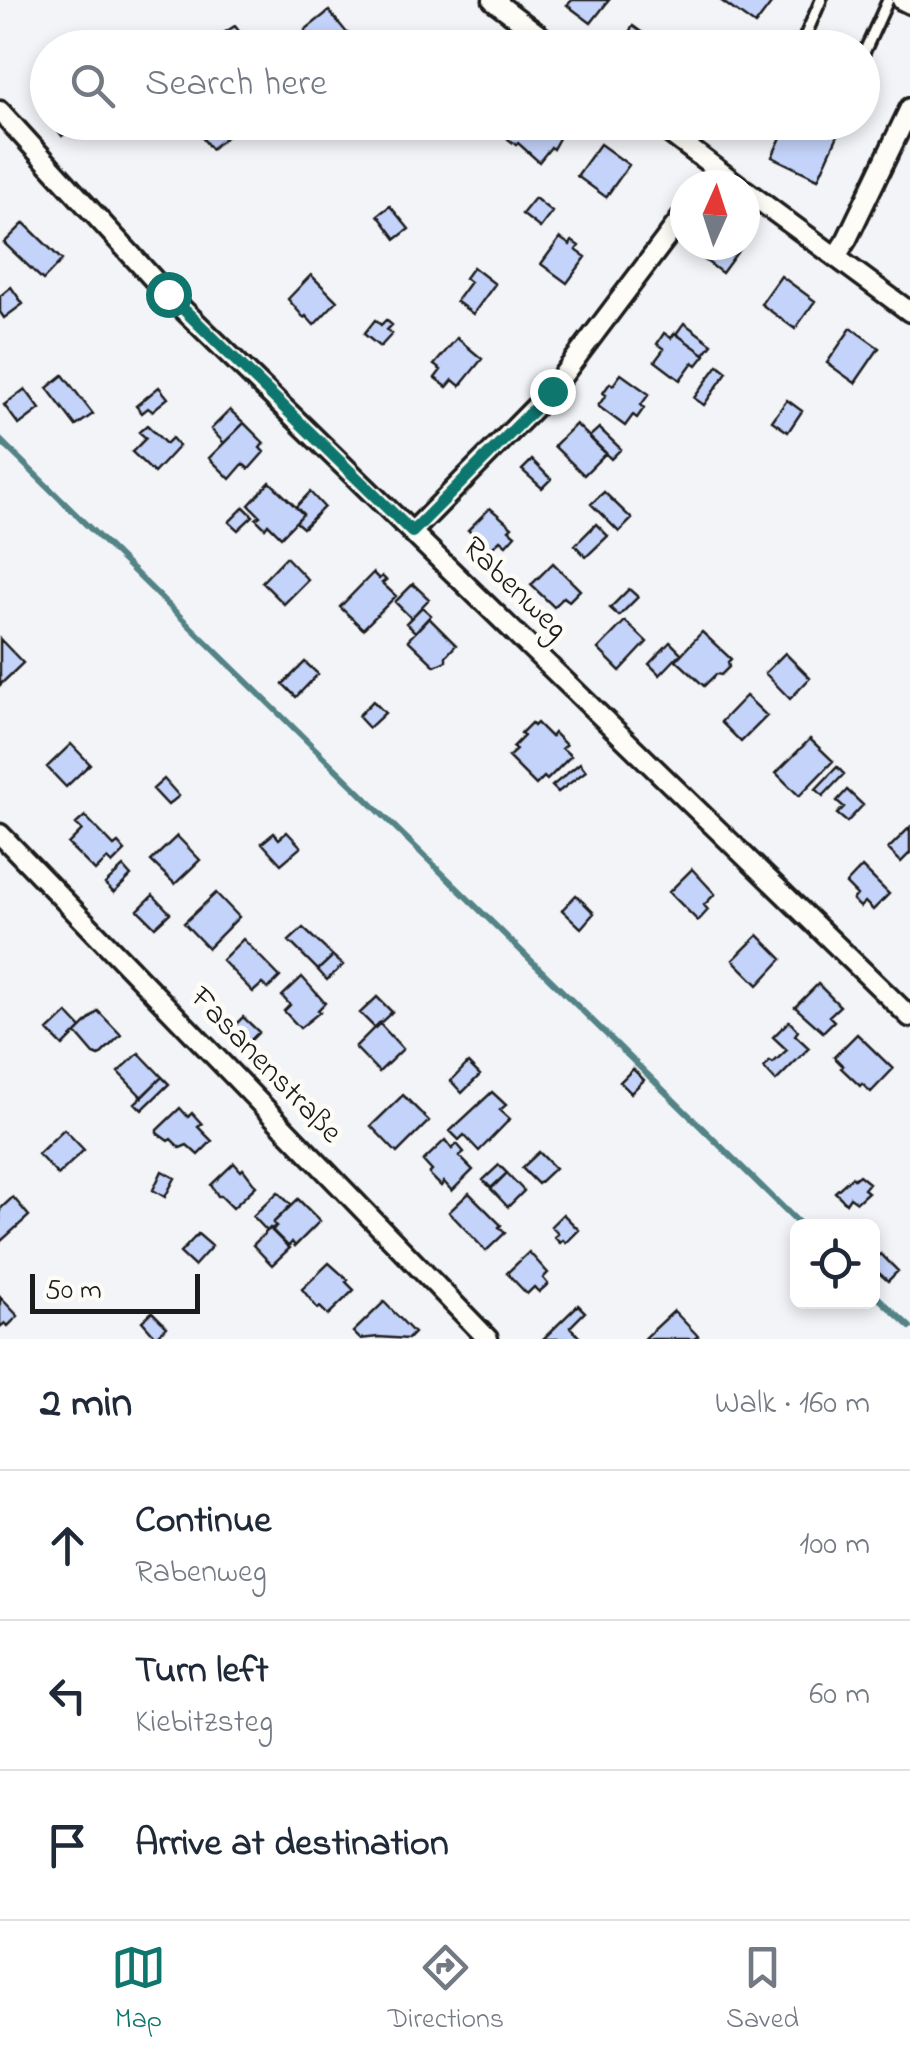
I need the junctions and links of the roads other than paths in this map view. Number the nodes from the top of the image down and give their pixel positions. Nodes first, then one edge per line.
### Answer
1 (494, 0) edge
2 (821, 0) edge
3 (888, 0) edge
4 (902, 0) edge
5 (910, 4) edge
6 (533, 30) edge
7 (808, 30) edge
8 (874, 30) edge
9 (910, 108) edge
10 (0, 110) edge
11 (674, 140) edge
12 (902, 148) edge
13 (705, 170) edge
14 (760, 201) edge
15 (670, 233) edge
16 (836, 256) junction
17 (910, 312) edge
18 (412, 532) junction
19 (0, 834) edge
20 (910, 1017) edge
21 (488, 1339) edge

1 - 6 street
2 - 7 lane
3 - 8 lane
4 - 5 street
9 - 12 street
10 - 18 street, Rabenweg
11 - 13 street
12 - 16 street
14 - 16 street
15 - 18 street
16 - 17 street
18 - 20 street, Rabenweg
19 - 21 street, Fasanenstraße

